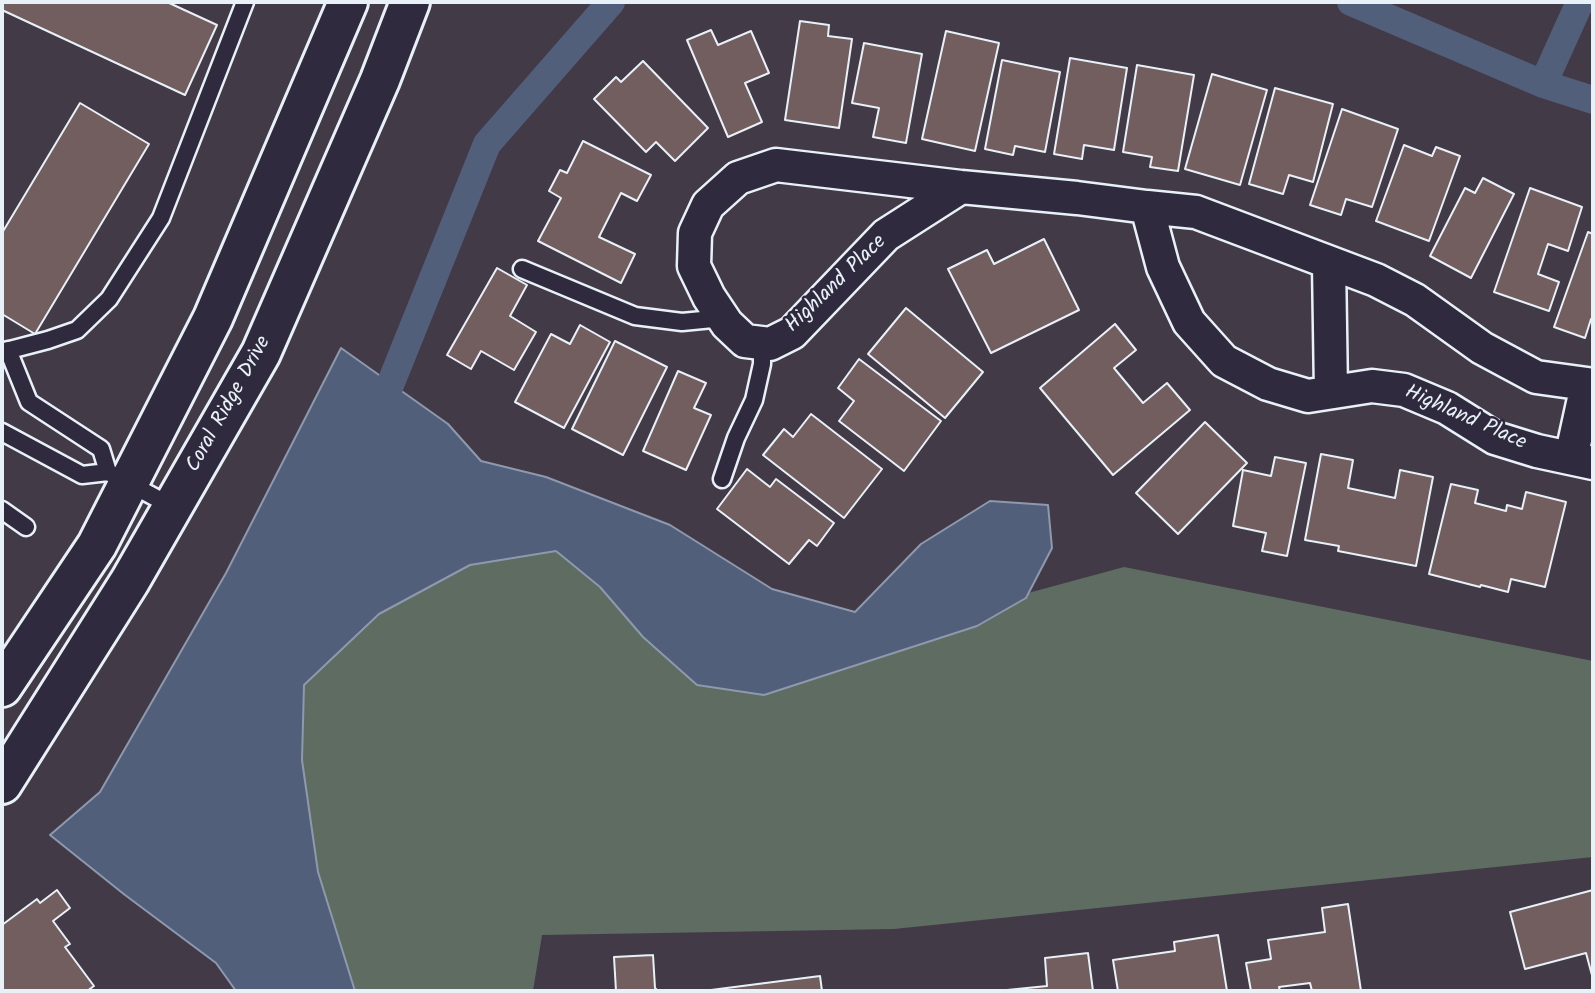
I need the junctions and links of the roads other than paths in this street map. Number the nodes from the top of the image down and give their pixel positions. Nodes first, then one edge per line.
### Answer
1 (245, 2) edge
2 (348, 2) edge
3 (410, 2) edge
4 (961, 187) junction
5 (1147, 207) junction
6 (1329, 263) junction
7 (522, 268) dead end
8 (723, 318) junction
9 (762, 343) junction
10 (5, 351) edge
11 (1590, 385) edge
12 (1331, 392) junction
13 (2, 432) edge
14 (1582, 460) edge
15 (118, 478) junction
16 (722, 479) dead end
17 (173, 507) junction
18 (2, 510) edge
19 (26, 527) dead end
20 (2, 687) edge
21 (2, 784) edge

1 - 10 lane
2 - 15 main road
3 - 17 main road, Coral Ridge Drive
4 - 5 street, Highland Place
4 - 8 street, Highland Place
4 - 9 street, Highland Place
5 - 6 street, Highland Place
5 - 12 street, Highland Place
6 - 11 street, Highland Place
6 - 12 street
7 - 8 lane
8 - 9 street, Highland Place
9 - 16 lane
10 - 15 lane
11 - 14 street
12 - 14 street, Highland Place
13 - 15 lane
15 - 17 lane
15 - 20 main road
17 - 21 main road, Coral Ridge Drive
18 - 19 lane

